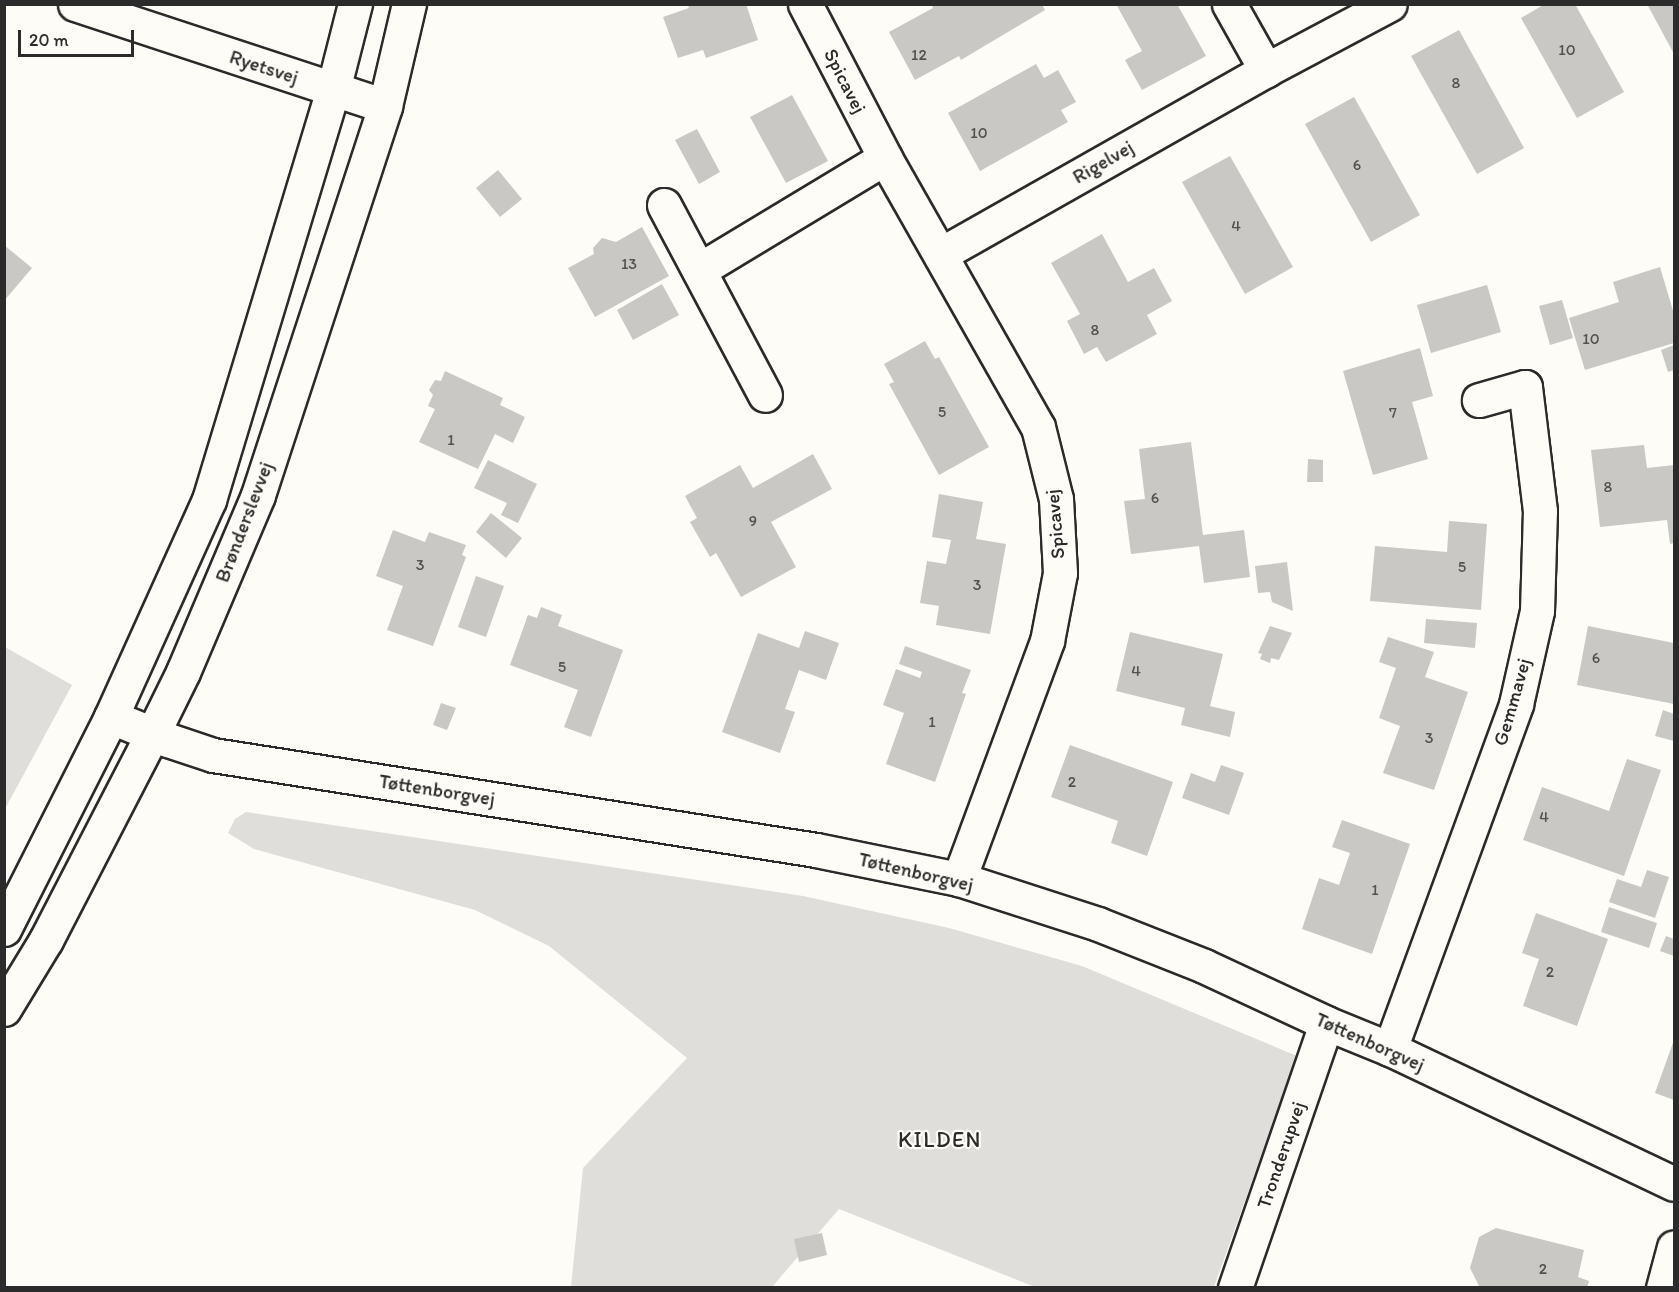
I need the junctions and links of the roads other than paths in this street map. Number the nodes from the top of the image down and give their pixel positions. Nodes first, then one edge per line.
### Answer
1 (75, 4) edge
2 (355, 4) edge
3 (409, 4) edge
4 (805, 4) edge
5 (1229, 4) edge
6 (1390, 4) edge
7 (1266, 70) junction
8 (333, 90) junction
9 (385, 106) junction
10 (885, 158) junction
11 (664, 205) dead end
12 (941, 254) junction
13 (699, 270) junction
14 (765, 395) dead end
15 (1479, 400) dead end
16 (111, 717) junction
17 (152, 735) junction
18 (959, 879) junction
19 (4, 929) edge
20 (4, 1009) edge
21 (1326, 1023) junction
22 (1390, 1049) junction
23 (1674, 1184) edge
24 (1674, 1246) edge
25 (1235, 1287) edge
26 (1663, 1287) edge

1 - 8 street, Ryetsvej
2 - 8 street, Brønderslevvej
3 - 9 street, Brønderslevvej
4 - 10 street, Spicavej
5 - 7 street
6 - 7 street, Rigelvej
7 - 12 street, Rigelvej
8 - 9 street, Ryetsvej
8 - 16 street, Brønderslevvej
9 - 17 street, Brønderslevvej
10 - 12 street, Spicavej
10 - 13 street
11 - 13 street
12 - 18 street, Spicavej
13 - 14 street
15 - 22 street, Gemmavej
16 - 17 street, Tøttenborgvej
16 - 19 street, Brønderslevvej
17 - 18 street, Tøttenborgvej
17 - 20 street, Brønderslevvej
18 - 21 street, Tøttenborgvej
21 - 22 street, Tøttenborgvej
21 - 25 street, Tronderupvej
22 - 23 street, Tøttenborgvej
24 - 26 street

